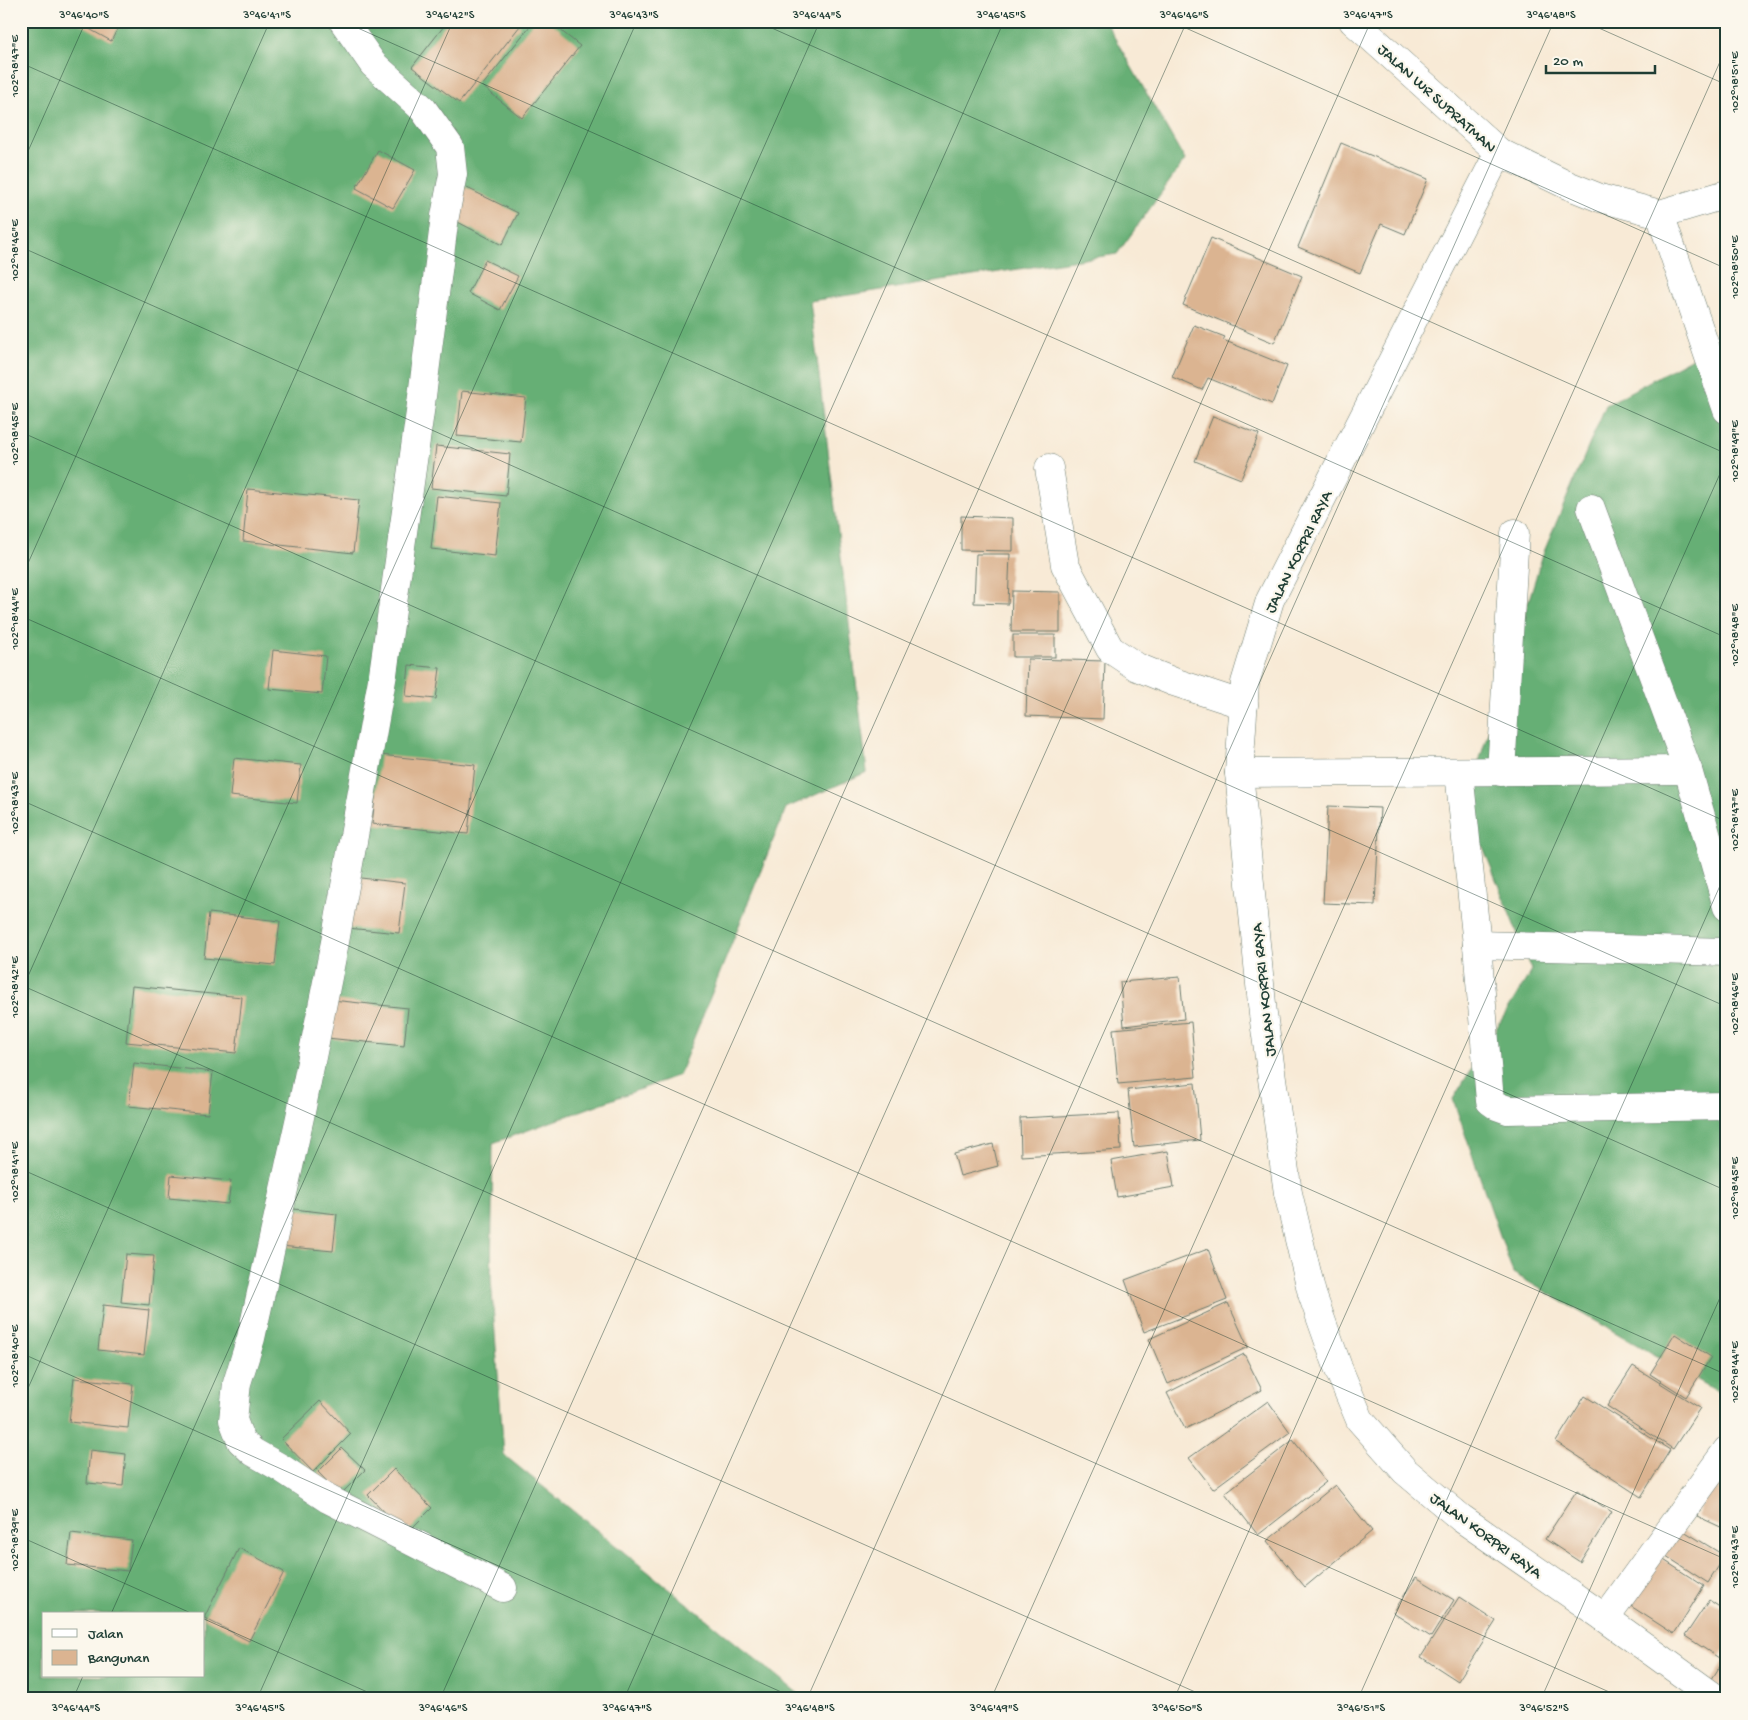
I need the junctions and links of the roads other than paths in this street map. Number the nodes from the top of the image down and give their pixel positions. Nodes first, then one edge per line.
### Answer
1 (343, 21) edge
2 (1352, 21) edge
3 (1499, 152) junction
4 (1727, 194) edge
5 (1660, 214) junction
6 (1727, 410) edge
7 (1049, 468) dead end
8 (1591, 508) dead end
9 (1515, 533) dead end
10 (1244, 705) junction
11 (1688, 770) junction
12 (1458, 772) junction
13 (1501, 772) junction
14 (1239, 773) junction
15 (1721, 859) edge
16 (1727, 907) edge
17 (1477, 945) junction
18 (1727, 952) edge
19 (1727, 1106) edge
20 (1727, 1450) edge
21 (503, 1588) dead end
22 (1605, 1618) junction
23 (1717, 1699) edge

1 - 21 main road
2 - 3 main road, JALAN WR SUPRATMAN
3 - 5 main road, JALAN WR SUPRATMAN
3 - 10 main road, JALAN KORPRI RAYA
4 - 5 main road
5 - 6 main road
7 - 10 main road
8 - 11 main road
9 - 13 main road
10 - 14 main road, JALAN KORPRI RAYA
11 - 13 main road
11 - 15 main road
12 - 13 main road
12 - 14 main road
12 - 17 main road
14 - 22 main road, JALAN KORPRI RAYA
15 - 16 main road
17 - 18 main road
17 - 19 main road
20 - 22 main road
22 - 23 main road, JALAN KORPRI RAYA

